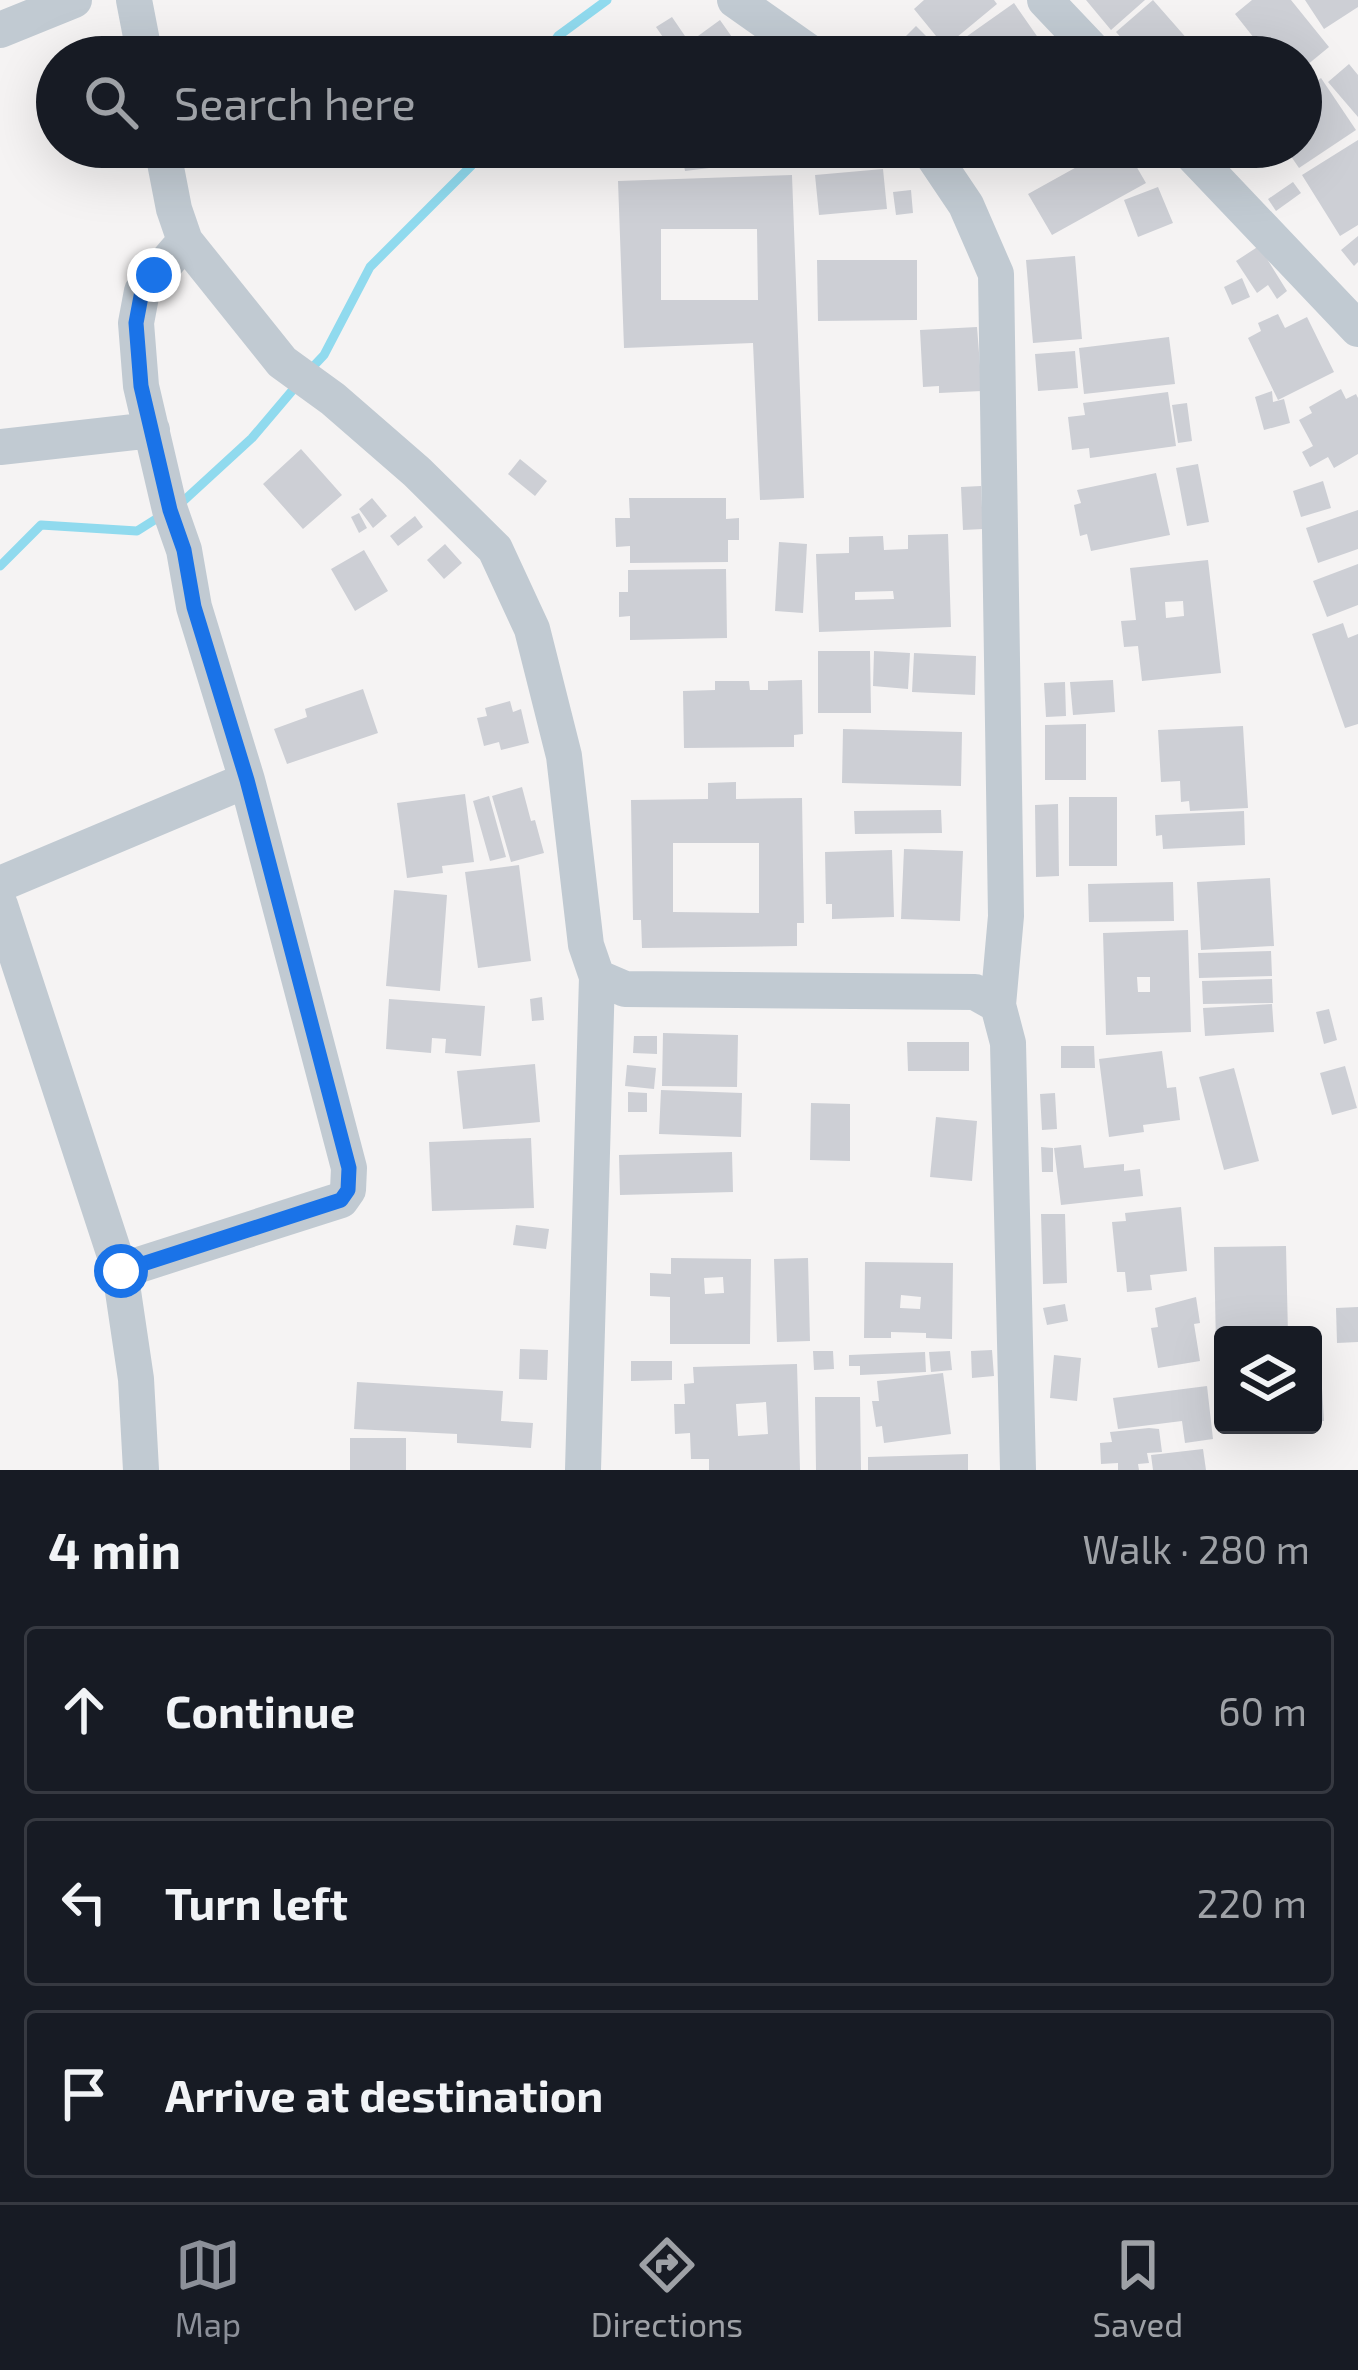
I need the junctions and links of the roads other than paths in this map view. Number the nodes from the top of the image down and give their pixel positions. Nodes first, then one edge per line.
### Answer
1 (74, 0) edge
2 (134, 0) edge
3 (734, 0) edge
4 (1045, 0) edge
5 (0, 30) edge
6 (141, 36) edge
7 (786, 36) edge
8 (1079, 36) edge
9 (166, 168) edge
10 (942, 168) edge
11 (1205, 168) edge
12 (185, 241) junction
13 (1358, 329) edge
14 (152, 430) junction
15 (0, 447) edge
16 (247, 780) junction
17 (0, 884) edge
18 (0, 905) edge
19 (597, 977) junction
20 (998, 1005) junction
21 (121, 1271) junction
22 (141, 1470) edge
23 (584, 1470) edge
24 (1018, 1470) edge

1 - 5 street
2 - 6 street
3 - 7 street
4 - 8 street
9 - 12 street
10 - 20 street
11 - 13 street
12 - 14 street
12 - 19 street
14 - 15 street
14 - 16 street
16 - 17 street
16 - 21 street
18 - 21 street
19 - 20 street
19 - 23 street
20 - 24 street
21 - 22 street

